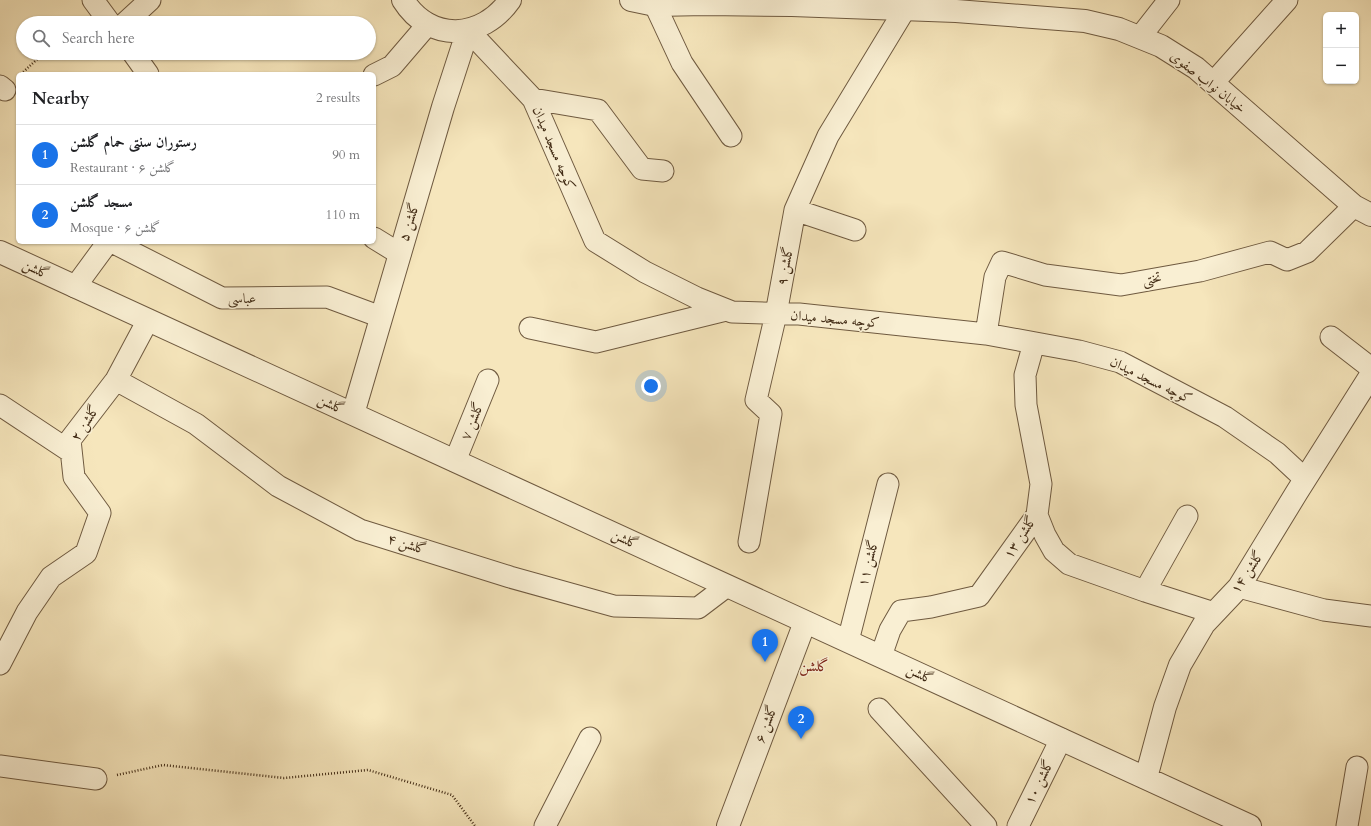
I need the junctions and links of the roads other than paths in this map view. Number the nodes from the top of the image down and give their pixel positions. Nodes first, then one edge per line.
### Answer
1 (92, 0) edge
2 (150, 0) edge
3 (403, 0) edge
4 (510, 0) edge
5 (631, 0) edge
6 (1169, 0) edge
7 (1287, 0) edge
8 (863, 4) edge
9 (655, 5) junction
10 (905, 9) junction
11 (105, 16) edge
12 (133, 16) edge
13 (428, 24) junction
14 (468, 30) junction
15 (1140, 37) junction
16 (138, 60) edge
17 (147, 72) edge
18 (376, 74) edge
19 (1214, 83) junction
20 (533, 99) junction
21 (732, 136) dead end
22 (663, 171) dead end
23 (795, 210) junction
24 (1362, 210) edge
25 (854, 230) dead end
26 (376, 239) edge
27 (107, 244) edge
28 (116, 244) edge
29 (0, 252) edge
30 (400, 254) junction
31 (75, 287) junction
32 (726, 310) junction
33 (776, 314) junction
34 (381, 317) junction
35 (148, 320) junction
36 (530, 328) dead end
37 (986, 334) junction
38 (1331, 337) dead end
39 (1034, 343) junction
40 (1371, 368) edge
41 (1371, 375) edge
42 (116, 380) junction
43 (488, 380) dead end
44 (0, 405) edge
45 (353, 414) junction
46 (71, 452) junction
47 (455, 461) junction
48 (1305, 479) junction
49 (888, 484) dead end
50 (1037, 515) junction
51 (1187, 516) dead end
52 (749, 542) dead end
53 (726, 586) junction
54 (1239, 587) junction
55 (1144, 591) junction
56 (1214, 613) junction
57 (1371, 616) edge
58 (805, 622) junction
59 (848, 641) junction
60 (881, 656) junction
61 (0, 664) edge
62 (879, 709) dead end
63 (590, 738) dead end
64 (1061, 739) junction
65 (0, 766) edge
66 (1357, 767) dead end
67 (1146, 778) junction
68 (96, 779) road end
69 (545, 826) edge
70 (728, 826) edge
71 (986, 826) edge
72 (1018, 826) edge
73 (1249, 826) edge
74 (1347, 826) edge

1 - 11 street
2 - 12 street
3 - 13 street
4 - 14 street
5 - 9 street, خیابان نواب صفوی
6 - 15 street
7 - 19 street
8 - 9 street, خیابان نواب صفوی
8 - 10 street, خیابان نواب صفوی
9 - 21 street
10 - 15 street, خیابان نواب صفوی
10 - 23 street, گلشن ۹
13 - 14 street
13 - 18 street
14 - 20 street, کوچه مسجد میدان
14 - 30 street, گلشن ۵
15 - 19 street, خیابان نواب صفوی
16 - 17 street
19 - 24 street, خیابان نواب صفوی
20 - 22 street
20 - 32 street, کوچه مسجد میدان
23 - 25 street
23 - 33 street, گلشن ۹
24 - 37 street, تختی
26 - 30 street
27 - 31 street
28 - 34 street, عباسی
29 - 31 street, گلشن
30 - 34 street, گلشن ۵
31 - 35 street, گلشن
32 - 33 street, کوچه مسجد میدان
32 - 36 street
33 - 37 street, کوچه مسجد میدان
33 - 52 street, گلشن ۹
34 - 45 street, گلشن ۵
35 - 42 street, گلشن ۲
35 - 45 street, گلشن
37 - 39 street, کوچه مسجد میدان
38 - 40 street
39 - 48 street, کوچه مسجد میدان
39 - 50 street, گلشن ۱۳
41 - 48 street, گلشن ۱۴
42 - 46 street, گلشن ۲
42 - 53 street, گلشن ۴
43 - 47 street, گلشن ۷
44 - 46 street
45 - 47 street, گلشن
46 - 61 street, گلشن ۲
47 - 53 street, گلشن
48 - 54 street, گلشن ۱۴
49 - 59 street, گلشن ۱۱
50 - 55 street
50 - 60 street, گلشن ۱۳
51 - 55 street
53 - 58 street, گلشن
54 - 56 street, گلشن ۱۴
54 - 57 street
55 - 56 street
56 - 67 street, گلشن ۱۴
58 - 59 street, گلشن
58 - 70 street, گلشن ۶
59 - 60 street, گلشن
60 - 64 street, گلشن
62 - 71 street
63 - 69 street
64 - 67 street, گلشن
64 - 72 street, گلشن ۱۰
65 - 68 street
66 - 74 street
67 - 73 street, گلشن

